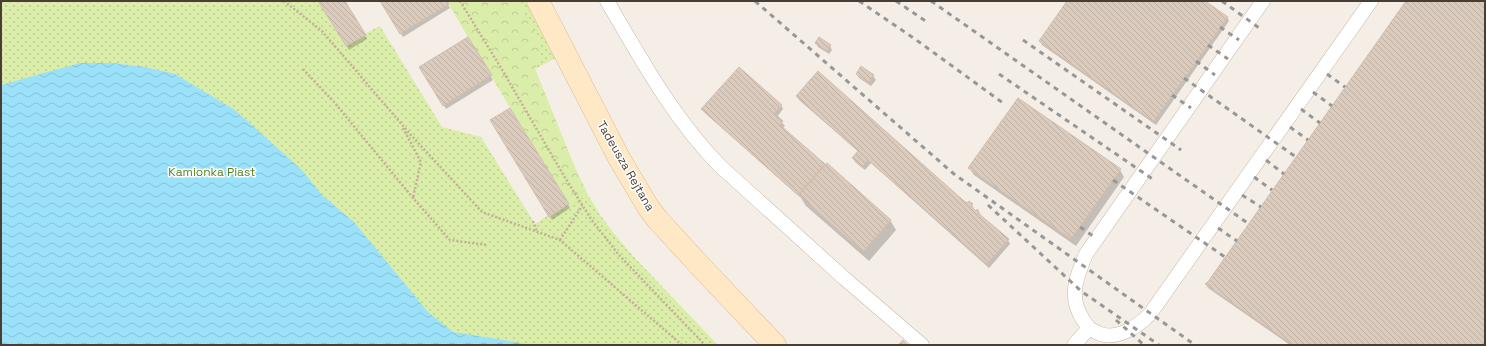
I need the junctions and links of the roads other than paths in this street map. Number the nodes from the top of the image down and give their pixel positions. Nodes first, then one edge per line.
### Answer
1 (538, 1) edge
2 (607, 1) edge
3 (1263, 1) edge
4 (1371, 1) edge
5 (1088, 328) junction
6 (775, 345) edge
7 (922, 345) edge
8 (1074, 345) edge

1 - 6 street, Tadeusza Rejtana
2 - 7 lane
3 - 5 lane
4 - 5 lane
5 - 8 lane

